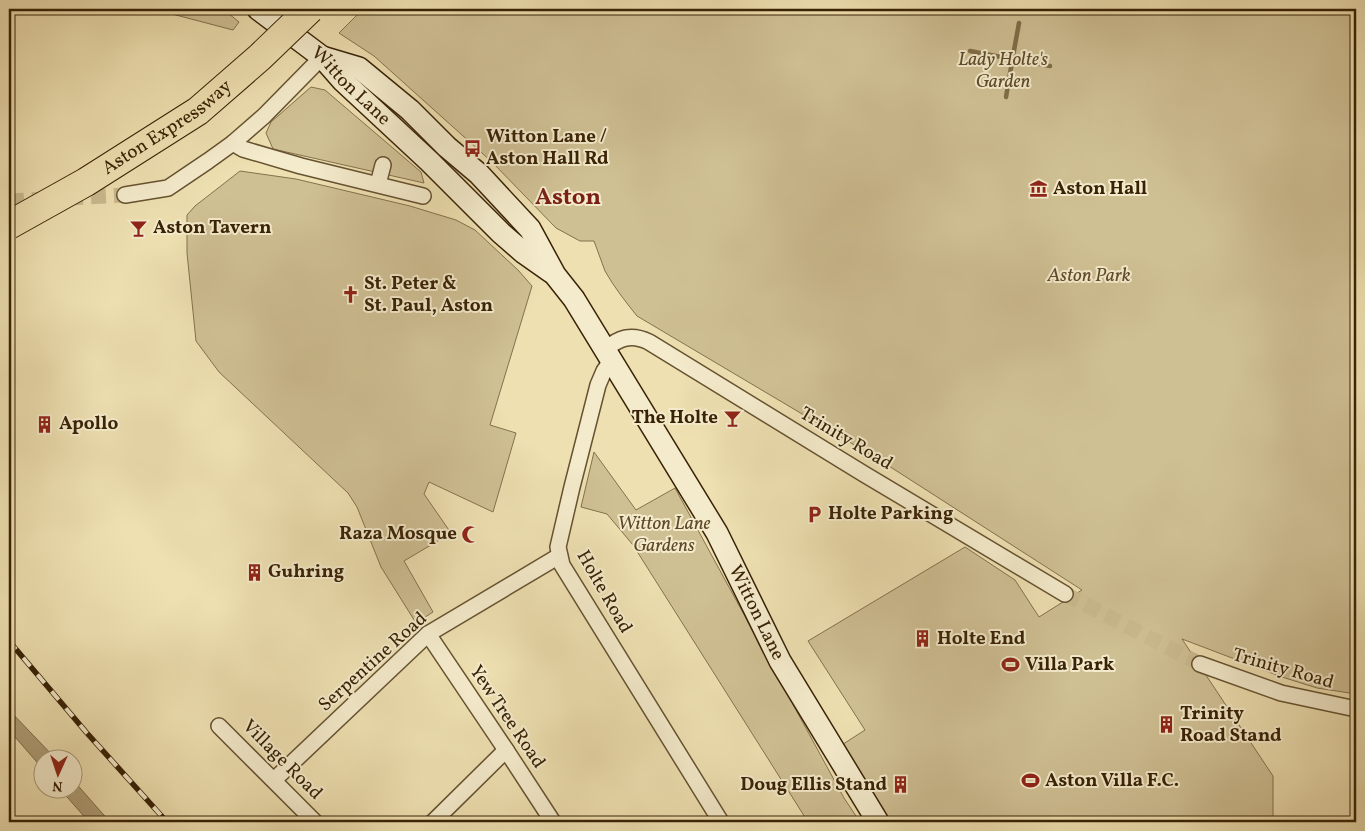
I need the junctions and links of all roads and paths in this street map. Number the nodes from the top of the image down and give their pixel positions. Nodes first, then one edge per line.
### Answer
1 (258, 9) edge
2 (310, 9) edge
3 (322, 57) junction
4 (233, 143) junction
5 (383, 165) dead end
6 (378, 184) junction
7 (125, 194) tunnel mouth
8 (423, 196) dead end
9 (9, 225) edge
10 (607, 356) junction
11 (559, 556) junction
12 (1065, 594) tunnel mouth
13 (428, 634) junction
14 (1200, 664) tunnel mouth
15 (1356, 709) edge
16 (219, 726) dead end
17 (506, 750) junction
18 (274, 780) junction
19 (315, 822) edge
20 (433, 822) edge
21 (552, 822) edge
22 (721, 822) edge
23 (878, 822) edge

1 - 3 main road, Witton Lane
2 - 9 highway, Aston Expressway, bridge
3 - 4 street
3 - 10 main road, Witton Lane
4 - 6 street
4 - 7 street
5 - 6 street, Witton Lane
6 - 8 street
10 - 11 street, Holte Road
10 - 12 street, Trinity Road
10 - 23 main road, Witton Lane
11 - 13 street, Serpentine Road
11 - 22 street, Holte Road
13 - 17 street, Yew Tree Road
13 - 18 street, Serpentine Road
14 - 15 street, Trinity Road
16 - 18 street, Village Road
17 - 20 street
17 - 21 street, Yew Tree Road
18 - 19 street, Village Road

